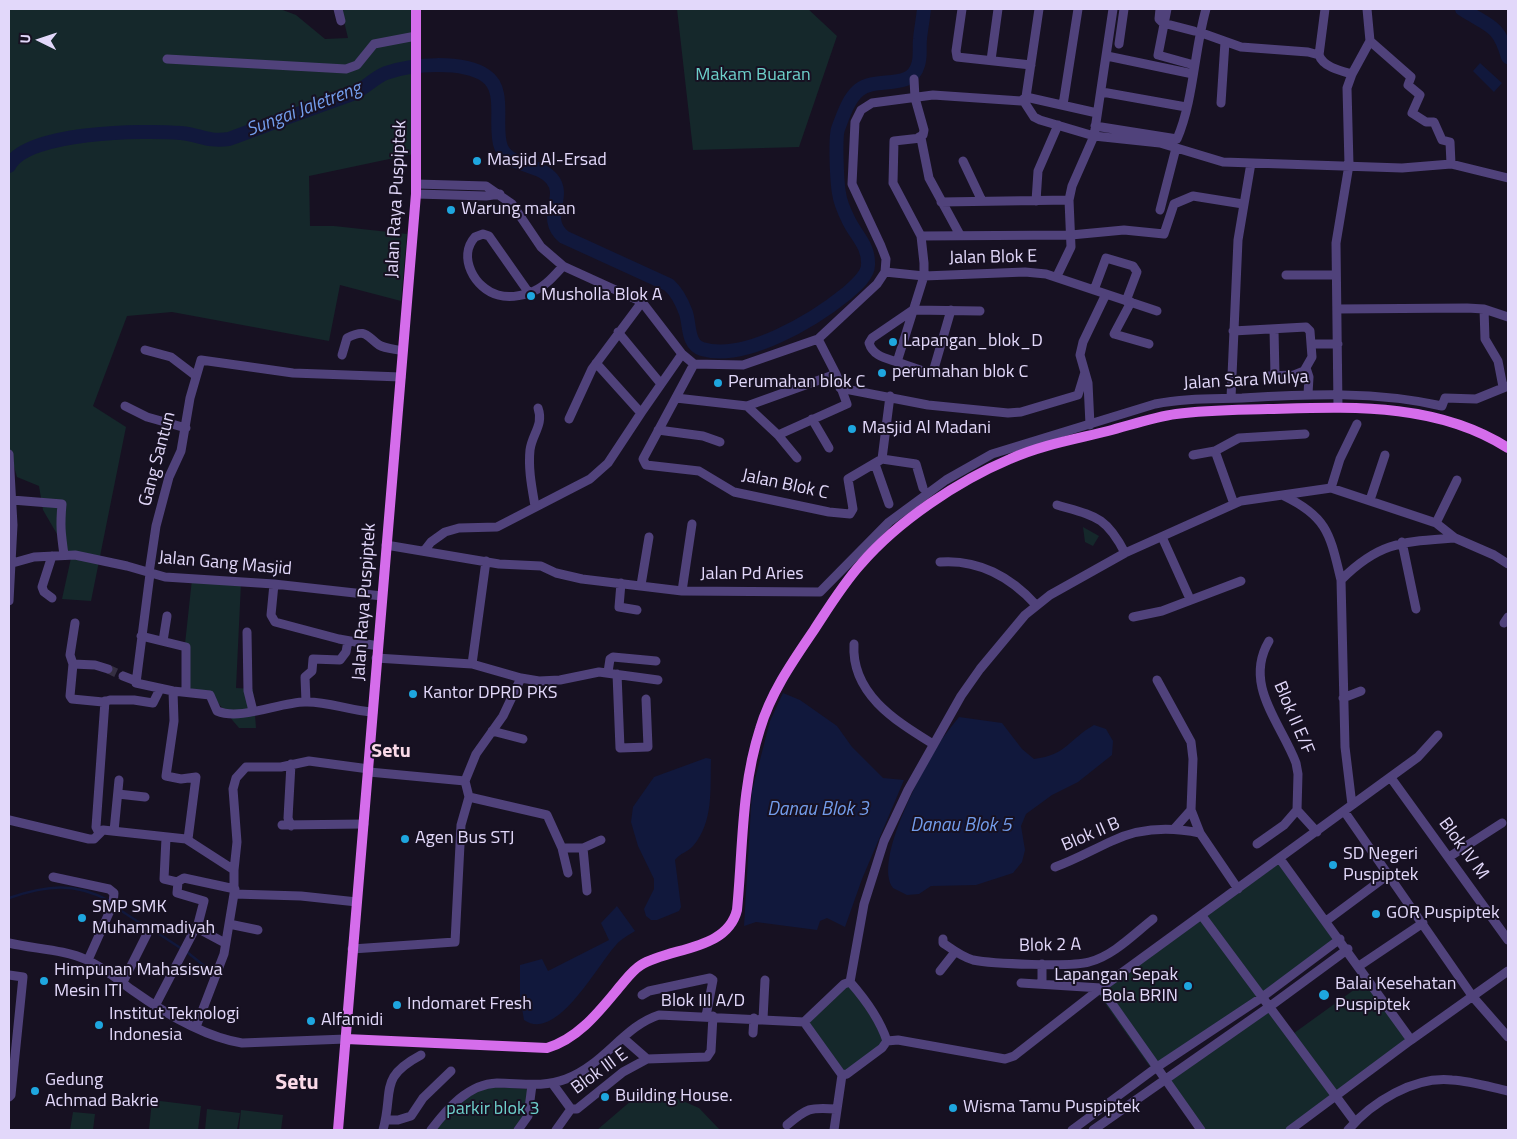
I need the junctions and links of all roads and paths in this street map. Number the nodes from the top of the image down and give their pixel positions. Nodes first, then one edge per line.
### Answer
1 (338, 9) edge
2 (416, 9) edge
3 (962, 9) edge
4 (998, 9) edge
5 (1039, 9) edge
6 (1078, 9) edge
7 (1113, 9) edge
8 (1124, 9) edge
9 (1160, 9) edge
10 (1167, 9) edge
11 (1206, 9) edge
12 (1326, 9) edge
13 (1367, 9) edge
14 (341, 21) dead end
15 (1163, 23) junction
16 (1196, 31) junction
17 (416, 38) junction
18 (1370, 41) junction
19 (1225, 42) junction
20 (1119, 44) dead end
21 (1319, 55) junction
22 (1107, 56) junction
23 (167, 59) dead end
24 (990, 60) junction
25 (1031, 65) junction
26 (1193, 69) junction
27 (1352, 74) junction
28 (914, 79) dead end
29 (1102, 92) junction
30 (915, 98) junction
31 (1025, 98) junction
32 (1221, 103) dead end
33 (1063, 105) junction
34 (1186, 107) junction
35 (1097, 113) junction
36 (1058, 125) junction
37 (1095, 126) junction
38 (1094, 136) junction
39 (919, 137) junction
40 (1176, 148) junction
41 (963, 161) dead end
42 (1251, 163) junction
43 (1451, 164) junction
44 (1349, 165) junction
45 (1508, 178) edge
46 (416, 189) junction
47 (500, 194) junction
48 (1070, 200) junction
49 (982, 201) junction
50 (1036, 201) junction
51 (941, 202) junction
52 (1243, 204) junction
53 (1160, 210) dead end
54 (960, 235) junction
55 (1071, 235) junction
56 (921, 236) junction
57 (563, 266) junction
58 (885, 272) junction
59 (1336, 275) junction
60 (924, 276) junction
61 (1057, 276) junction
62 (1286, 276) dead end
63 (1094, 290) junction
64 (529, 293) junction
65 (1106, 294) junction
66 (1128, 301) junction
67 (642, 302) junction
68 (1337, 309) junction
69 (1484, 309) junction
70 (913, 310) junction
71 (951, 310) junction
72 (980, 311) dead end
73 (1157, 311) dead end
74 (1508, 317) edge
75 (1274, 329) junction
76 (1233, 331) junction
77 (618, 332) junction
78 (818, 339) junction
79 (1149, 344) dead end
80 (1311, 344) junction
81 (1338, 344) junction
82 (145, 350) dead end
83 (403, 351) junction
84 (682, 354) junction
85 (342, 355) dead end
86 (596, 362) junction
87 (897, 362) junction
88 (694, 364) junction
89 (1306, 368) junction
90 (1085, 372) junction
91 (836, 374) junction
92 (196, 376) junction
93 (401, 377) junction
94 (661, 384) junction
95 (1506, 386) edge
96 (840, 388) junction
97 (1308, 394) junction
98 (1338, 394) junction
99 (890, 396) junction
100 (676, 398) junction
101 (1231, 398) junction
102 (1155, 404) joint
103 (125, 406) dead end
104 (747, 406) junction
105 (1338, 407) junction
106 (538, 408) dead end
107 (641, 413) junction
108 (569, 419) dead end
109 (812, 419) junction
110 (1357, 424) dead end
111 (1090, 425) junction
112 (186, 428) junction
113 (658, 430) junction
114 (1305, 434) dead end
115 (778, 435) junction
116 (720, 442) dead end
117 (829, 448) dead end
118 (1508, 448) edge
119 (1215, 451) junction
120 (9, 454) edge
121 (1193, 456) dead end
122 (1386, 456) dead end
123 (797, 458) dead end
124 (879, 462) junction
125 (1457, 480) dead end
126 (923, 488) dead end
127 (1331, 488) junction
128 (1284, 496) junction
129 (11, 499) edge
130 (1370, 500) junction
131 (889, 504) dead end
132 (1234, 504) junction
133 (1057, 505) dead end
134 (535, 506) junction
135 (1436, 522) junction
136 (692, 524) dead end
137 (649, 537) dead end
138 (1162, 537) junction
139 (1455, 538) junction
140 (1402, 542) junction
141 (386, 545) junction
142 (424, 551) junction
143 (1125, 553) junction
144 (64, 555) junction
145 (52, 556) junction
146 (486, 561) junction
147 (940, 562) dead end
148 (9, 564) edge
149 (1508, 564) edge
150 (149, 574) junction
151 (1340, 580) junction
152 (1241, 581) dead end
153 (620, 583) junction
154 (274, 584) junction
155 (641, 586) junction
156 (682, 591) junction
157 (382, 596) junction
158 (52, 598) dead end
159 (1190, 600) junction
160 (9, 601) edge
161 (1036, 605) junction
162 (1416, 608) dead end
163 (637, 610) dead end
164 (167, 616) dead end
165 (1133, 616) dead end
166 (75, 623) dead end
167 (247, 632) dead end
168 (141, 636) junction
169 (1268, 640) dead end
170 (163, 641) junction
171 (348, 641) junction
172 (854, 644) dead end
173 (378, 646) junction
174 (376, 658) junction
175 (656, 661) dead end
176 (73, 664) junction
177 (472, 664) junction
178 (108, 669) tunnel mouth
179 (612, 673) junction
180 (123, 676) tunnel mouth
181 (521, 678) junction
182 (658, 680) dead end
183 (1157, 680) dead end
184 (136, 681) junction
185 (160, 689) junction
186 (173, 691) junction
187 (1361, 691) dead end
188 (186, 692) junction
189 (1343, 698) junction
190 (646, 699) dead end
191 (105, 701) junction
192 (306, 702) junction
193 (252, 711) junction
194 (373, 712) junction
195 (492, 731) junction
196 (1438, 735) dead end
197 (523, 739) dead end
198 (933, 744) junction
199 (291, 764) junction
200 (369, 771) junction
201 (1391, 778) junction
202 (119, 780) dead end
203 (465, 781) junction
204 (118, 794) junction
205 (145, 797) dead end
206 (469, 797) junction
207 (1352, 805) junction
208 (1191, 810) junction
209 (1297, 810) junction
210 (1344, 811) junction
211 (9, 820) edge
212 (1502, 823) dead end
213 (364, 824) junction
214 (1175, 828) junction
215 (114, 829) junction
216 (1317, 832) junction
217 (1200, 833) junction
218 (99, 834) junction
219 (166, 835) junction
220 (188, 839) junction
221 (601, 840) dead end
222 (1258, 844) dead end
223 (562, 848) junction
224 (583, 848) junction
225 (1450, 857) junction
226 (1280, 859) junction
227 (1054, 867) dead end
228 (234, 870) junction
229 (568, 873) dead end
230 (1388, 876) junction
231 (53, 877) dead end
232 (178, 882) junction
233 (1238, 889) junction
234 (588, 891) dead end
235 (234, 892) junction
236 (357, 902) junction
237 (1202, 916) junction
238 (1153, 919) dead end
239 (1326, 921) junction
240 (1423, 923) junction
241 (229, 924) junction
242 (196, 927) junction
243 (258, 930) dead end
244 (147, 934) dead end
245 (943, 939) dead end
246 (1340, 939) junction
247 (1508, 940) edge
248 (226, 942) junction
249 (9, 943) edge
250 (352, 949) junction
251 (1348, 949) junction
252 (955, 952) junction
253 (88, 960) junction
254 (1042, 964) junction
255 (1360, 966) junction
256 (940, 971) dead end
257 (1508, 971) edge
258 (9, 975) edge
259 (766, 980) dead end
260 (850, 982) junction
261 (1021, 983) dead end
262 (122, 984) junction
263 (1042, 984) junction
264 (1101, 988) junction
265 (642, 995) dead end
266 (1473, 997) junction
267 (1261, 998) junction
268 (155, 1006) junction
269 (1269, 1007) junction
270 (709, 1016) junction
271 (758, 1019) junction
272 (804, 1022) junction
273 (196, 1027) junction
274 (753, 1034) dead end
275 (1508, 1037) edge
276 (623, 1038) junction
277 (346, 1039) junction
278 (1411, 1040) junction
279 (887, 1041) junction
280 (420, 1055) dead end
281 (647, 1059) junction
282 (1157, 1067) junction
283 (451, 1071) dead end
284 (842, 1075) junction
285 (1166, 1080) junction
286 (552, 1083) junction
287 (532, 1086) junction
288 (1508, 1091) edge
289 (1336, 1096) junction
290 (9, 1097) edge
291 (571, 1109) junction
292 (836, 1109) junction
293 (386, 1120) junction
294 (1355, 1122) junction
295 (787, 1124) dead end
296 (338, 1130) edge
297 (383, 1130) edge
298 (431, 1130) edge
299 (518, 1130) edge
300 (556, 1130) edge
301 (834, 1130) edge
302 (1072, 1130) edge
303 (1093, 1130) edge
304 (1201, 1130) edge
305 (1290, 1130) edge
306 (1348, 1130) edge

1 - 14 street
2 - 17 main road, Jalan Raya Puspiptek
3 - 24 street
4 - 24 street
5 - 25 street
6 - 33 street
7 - 22 street
8 - 20 street
9 - 15 street
10 - 15 street
11 - 16 street
12 - 21 street
13 - 18 street
15 - 16 street
15 - 26 street
16 - 19 street
16 - 26 street
17 - 23 street
17 - 46 main road, Jalan Raya Puspiptek
18 - 27 street
18 - 43 street
19 - 21 street
19 - 32 street
21 - 27 street
22 - 26 street
22 - 29 street
24 - 25 street
25 - 31 street
26 - 34 street
27 - 44 street
28 - 30 street
29 - 34 street
29 - 35 street
30 - 31 street
30 - 39 street, Jalan Blok E
30 - 58 street
31 - 33 street
31 - 36 street
33 - 35 street
34 - 37 street
35 - 37 street
36 - 38 street
36 - 50 street
37 - 38 street
38 - 40 street
38 - 48 street
39 - 51 street, Jalan Blok E
39 - 56 street
40 - 42 street
40 - 53 street
41 - 49 street
42 - 44 street
42 - 52 street
43 - 44 street
43 - 45 street
44 - 59 street
46 - 47 street
46 - 47 street
46 - 83 main road, Jalan Raya Puspiptek
47 - 57 street
48 - 50 street
48 - 55 street
49 - 50 street
49 - 51 street
51 - 54 street, Jalan Blok E
52 - 55 street, Jalan Blok E
52 - 76 street
54 - 55 street, Jalan Blok E
54 - 56 street, Jalan Blok E
55 - 61 street
56 - 60 street
57 - 64 street
57 - 67 street
58 - 60 street, Jalan Blok E
58 - 78 street
59 - 62 street
59 - 68 street
60 - 61 street, Jalan Blok E
60 - 70 street
61 - 63 street, Jalan Blok E
63 - 65 street, Jalan Blok E
63 - 66 street
64 - 64 street
65 - 66 street, Jalan Blok E
65 - 90 street
66 - 73 street, Jalan Blok E
66 - 79 street
67 - 77 street
67 - 84 street
68 - 69 street
68 - 81 street
69 - 74 street
69 - 95 street
70 - 71 street
70 - 87 street
70 - 87 street
71 - 72 street
71 - 87 street
75 - 76 street
75 - 80 street
75 - 89 street
76 - 101 street
77 - 86 street
77 - 94 street
78 - 88 street
78 - 91 street
80 - 81 street
80 - 89 street
81 - 98 street
82 - 92 street
83 - 85 street
83 - 93 main road, Jalan Raya Puspiptek
84 - 88 street
84 - 94 street
86 - 107 street
86 - 108 street
88 - 100 street, Jalan Blok C
89 - 97 street
90 - 99 street
90 - 111 street
91 - 96 street
91 - 104 street
92 - 93 street, Gang Santun
92 - 112 street, Gang Santun
93 - 141 main road, Jalan Raya Puspiptek
94 - 107 street
95 - 98 street, Jalan Sara Mulya
96 - 99 street
96 - 109 street
97 - 98 street, Jalan Sara Mulya
97 - 101 street, Jalan Sara Mulya
98 - 105 street
99 - 124 street
100 - 104 street
100 - 113 street, Jalan Blok C
101 - 102 street, Jalan Sara Mulya
102 - 111 street, Jalan Pd Aries
103 - 112 street
104 - 115 street, Jalan Blok C
105 - 118 main road
105 - 277 main road
106 - 134 street
107 - 134 street
109 - 115 street
109 - 117 street
110 - 127 street
111 - 156 street, Jalan Pd Aries
112 - 150 street, Gang Santun
113 - 116 street
113 - 124 street, Jalan Blok C
114 - 119 street
115 - 123 street, Jalan Blok C
119 - 121 street
119 - 132 street
120 - 129 street
122 - 130 street
124 - 126 street
124 - 131 street
125 - 135 street
127 - 128 street
127 - 130 street
128 - 132 street
128 - 151 street
129 - 144 street
129 - 148 street
130 - 135 street
132 - 138 street
133 - 143 street
134 - 142 street
135 - 139 street
136 - 156 street
137 - 155 street
138 - 143 street
138 - 159 street
139 - 140 street
139 - 149 street
140 - 151 street
140 - 162 street
141 - 142 street, Jalan Pd Aries
141 - 157 main road, Jalan Raya Puspiptek
142 - 146 street, Jalan Pd Aries
143 - 161 street
144 - 145 street, Jalan Gang Masjid
144 - 150 street, Jalan Gang Masjid
145 - 148 street, Jalan Gang Masjid
145 - 158 street
146 - 153 street, Jalan Pd Aries
146 - 177 street
147 - 161 street
148 - 160 street
150 - 154 street, Jalan Gang Masjid
150 - 168 street, Gang Santun
151 - 189 street
152 - 159 street
153 - 155 street, Jalan Pd Aries
153 - 163 street
154 - 157 street, Jalan Gang Masjid
154 - 171 street
155 - 156 street, Jalan Pd Aries
157 - 173 main road, Jalan Raya Puspiptek
159 - 165 street
161 - 198 street
164 - 170 street
166 - 176 street
167 - 193 street
168 - 170 street
168 - 184 street, Gang Santun
169 - 209 street, Blok II E/F
170 - 188 street
171 - 173 street
171 - 192 street
172 - 198 street
173 - 174 main road, Jalan Raya Puspiptek
174 - 177 street
174 - 194 main road, Jalan Raya Puspiptek
175 - 179 street
176 - 178 street
176 - 191 street
177 - 181 street
179 - 181 street
179 - 182 street
179 - 190 street
180 - 184 street
181 - 195 street
183 - 208 street
184 - 185 street
185 - 186 street
185 - 191 street
186 - 188 street
186 - 220 street
187 - 189 street
188 - 193 street
189 - 207 street
191 - 218 street
192 - 193 street
192 - 194 street
194 - 200 main road, Jalan Raya Puspiptek
195 - 197 street
195 - 203 street
196 - 201 street
198 - 260 street
199 - 200 street
199 - 213 street
199 - 228 street
200 - 203 street
200 - 213 main road, Jalan Raya Puspiptek
201 - 207 street
201 - 225 street, Blok IV M
202 - 204 street
203 - 206 street
204 - 205 street
204 - 215 street
206 - 223 street
206 - 250 street
207 - 210 street
208 - 214 street
208 - 217 street
209 - 216 street
209 - 222 street
210 - 216 street
210 - 230 street
211 - 218 street
212 - 225 street
213 - 236 main road, Jalan Raya Puspiptek
214 - 217 street, Blok II B
214 - 227 street, Blok II B
215 - 218 street
215 - 219 street
216 - 226 street
217 - 233 street
219 - 220 street
219 - 232 street
220 - 228 street
221 - 224 street
223 - 224 street
223 - 229 street
224 - 234 street
225 - 247 street, Blok IV M
226 - 233 street
226 - 239 street
228 - 235 street
230 - 239 street
230 - 240 street
231 - 253 street
232 - 235 street
232 - 242 street
233 - 237 street
235 - 236 street
235 - 241 street
236 - 250 main road, Jalan Raya Puspiptek
237 - 264 street
237 - 267 street
238 - 254 street, Blok 2 A
239 - 246 street
240 - 255 street
240 - 266 street
241 - 243 street
241 - 248 street
242 - 248 street
242 - 268 street
244 - 262 street
245 - 252 street, Blok 2 A
246 - 251 street
246 - 267 street
248 - 273 street
249 - 253 street
250 - 277 main road, Jalan Raya Puspiptek
251 - 255 street
251 - 269 street
252 - 254 street, Blok 2 A
252 - 256 street
253 - 262 street
254 - 263 street
255 - 278 street
257 - 266 street
258 - 290 street
259 - 271 street
260 - 272 street
260 - 279 street
261 - 263 street
262 - 268 street
263 - 264 street
264 - 279 street
264 - 282 street
265 - 270 street
266 - 275 street
266 - 278 street
267 - 269 street
267 - 282 street
268 - 273 street
269 - 285 street
269 - 289 street
270 - 271 street, Blok III A/D
270 - 276 street, Blok III A/D
270 - 281 street
271 - 272 street, Blok III A/D
271 - 274 street
272 - 284 street
273 - 277 street
276 - 281 street, Blok III E
276 - 286 street, Blok III A/D
277 - 296 main road, Jalan Raya Puspiptek
278 - 289 street
279 - 284 street
280 - 293 street
281 - 291 street, Blok III E
282 - 285 street
282 - 302 street
283 - 293 street
284 - 292 street
285 - 303 street
285 - 304 street
286 - 287 street, Blok III A/D
286 - 291 street, Blok III E
287 - 298 street, Blok III A/D
287 - 299 street
288 - 294 street
289 - 294 street
289 - 305 street
291 - 300 street
292 - 295 street
292 - 301 street
293 - 297 street
294 - 306 street

